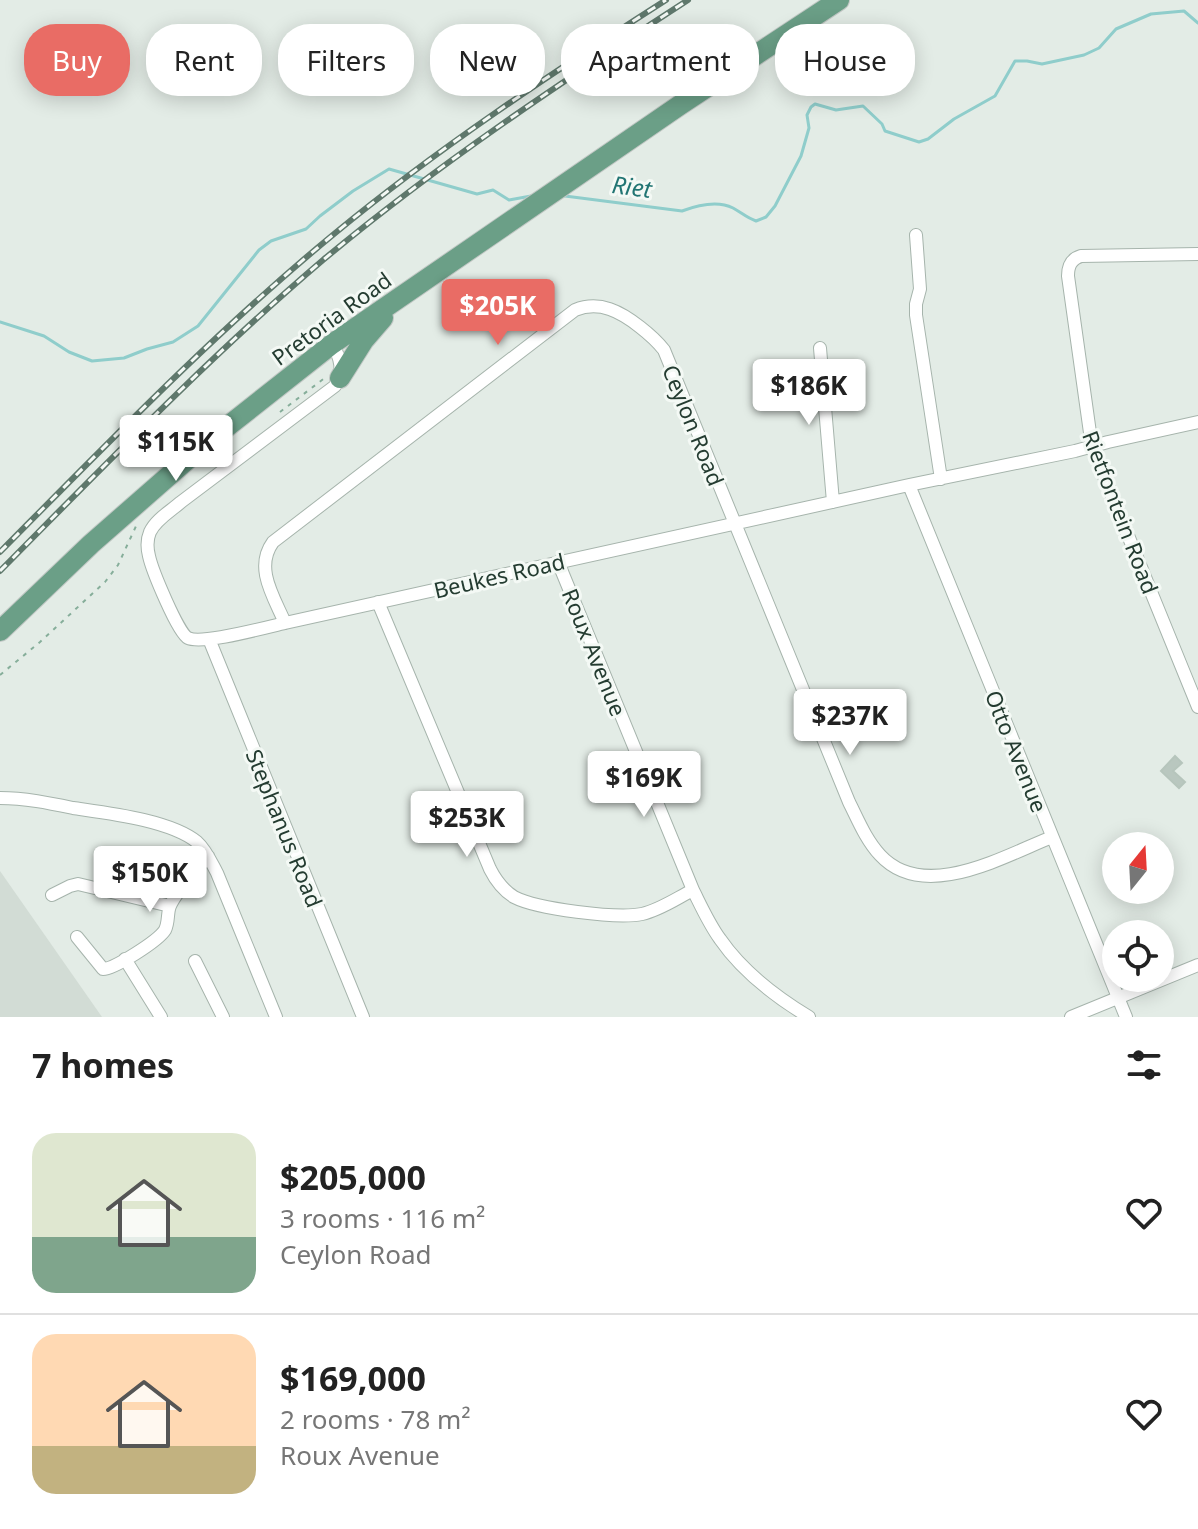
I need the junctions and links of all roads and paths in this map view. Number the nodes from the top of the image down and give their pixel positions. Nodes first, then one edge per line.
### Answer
1 (839, 0) edge
2 (916, 235) dead end
3 (1198, 254) edge
4 (399, 299) junction
5 (332, 344) junction
6 (820, 348) dead end
7 (311, 360) junction
8 (340, 377) junction
9 (1198, 422) edge
10 (1092, 447) junction
11 (941, 479) junction
12 (909, 485) junction
13 (833, 502) junction
14 (735, 523) junction
15 (558, 562) junction
16 (378, 602) junction
17 (285, 623) junction
18 (0, 631) edge
19 (209, 639) junction
20 (1198, 707) edge
21 (0, 798) edge
22 (1052, 837) junction
23 (208, 856) junction
24 (693, 890) junction
25 (52, 895) dead end
26 (170, 906) junction
27 (77, 937) dead end
28 (125, 959) junction
29 (195, 961) dead end
30 (1198, 965) edge
31 (1118, 997) junction
32 (789, 1005) junction
33 (161, 1017) edge
34 (223, 1017) edge
35 (276, 1017) edge
36 (363, 1017) edge
37 (780, 1017) edge
38 (809, 1017) edge
39 (1071, 1017) edge
40 (1126, 1017) edge

1 - 4 main road, Pretoria Road
2 - 11 street
3 - 10 street, Rietfontein Road
4 - 5 main road, Pretoria Road
4 - 8 main road
5 - 7 main road, Pretoria Road
5 - 8 street
6 - 13 street
7 - 8 main road
7 - 18 main road, Pretoria Road
8 - 19 street
9 - 10 street, Beukes Road
10 - 11 street, Beukes Road
10 - 20 street, Rietfontein Road
11 - 12 street, Beukes Road
12 - 13 street, Beukes Road
12 - 22 street, Otto Avenue
13 - 14 street, Beukes Road
14 - 15 street, Beukes Road
14 - 17 street, Ceylon Road
14 - 22 street, Ceylon Road
15 - 16 street, Beukes Road
15 - 24 street, Roux Avenue
16 - 17 street, Beukes Road
16 - 24 street
17 - 19 street, Beukes Road
19 - 36 street, Stephanus Road
21 - 23 street
22 - 31 street, Otto Avenue
23 - 26 street
23 - 35 street
24 - 32 street, Roux Avenue
25 - 26 street
26 - 28 street
27 - 28 street
28 - 33 street
29 - 34 street
30 - 31 street
31 - 39 street
31 - 40 street, Otto Avenue
32 - 37 street
32 - 38 street, Roux Avenue

